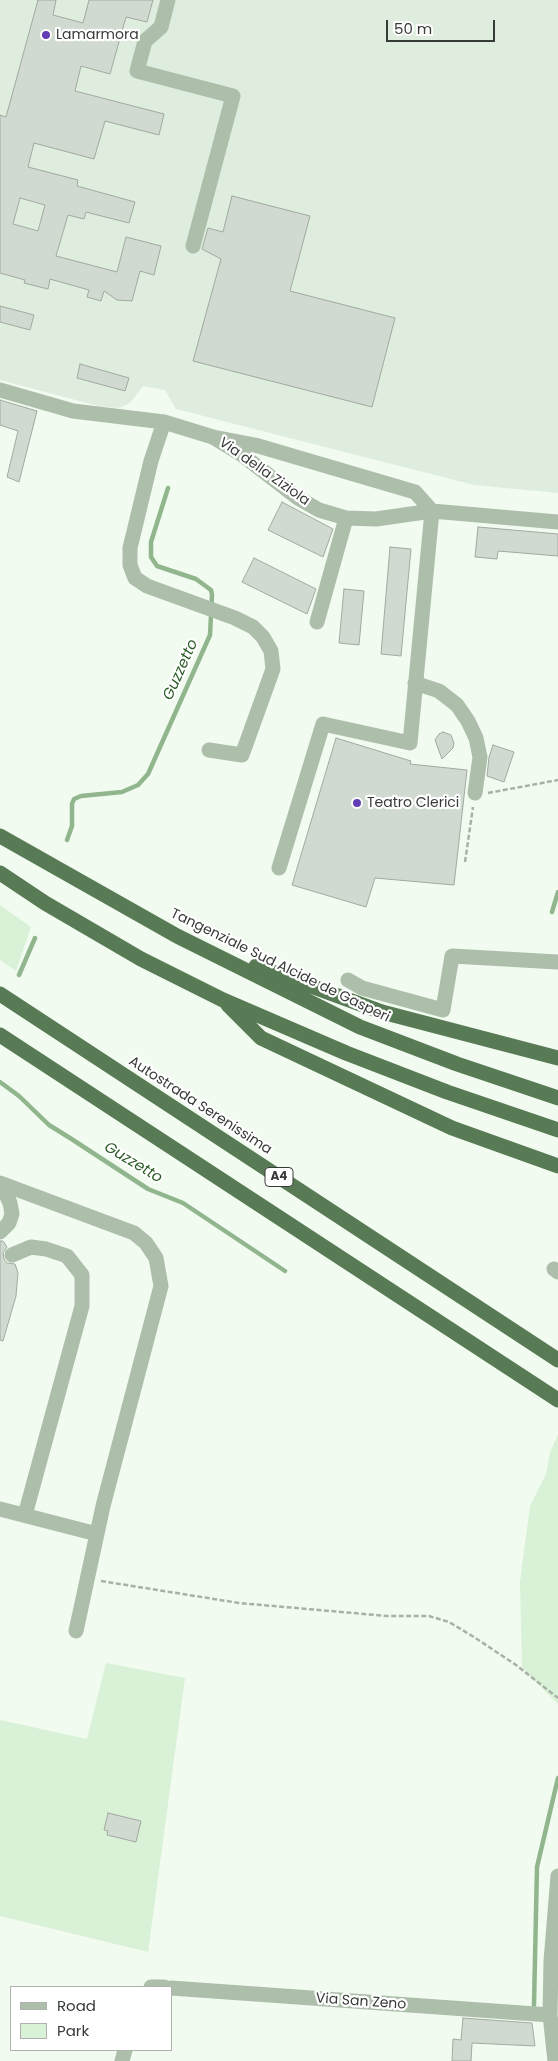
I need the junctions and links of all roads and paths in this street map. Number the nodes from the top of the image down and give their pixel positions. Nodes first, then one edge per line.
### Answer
1 (168, 0) edge
2 (193, 246) dead end
3 (0, 390) edge
4 (164, 422) junction
5 (213, 437) junction
6 (432, 511) junction
7 (346, 518) junction
8 (558, 522) edge
9 (317, 622) dead end
10 (415, 683) junction
11 (209, 750) dead end
12 (558, 780) edge
13 (475, 793) junction
14 (0, 836) edge
15 (465, 862) dead end
16 (279, 868) dead end
17 (0, 873) edge
18 (224, 959) junction
19 (558, 962) edge
20 (348, 980) dead end
21 (0, 994) edge
22 (223, 1000) junction
23 (0, 1035) edge
24 (558, 1058) edge
25 (558, 1098) edge
26 (558, 1130) edge
27 (558, 1166) edge
28 (0, 1183) edge
29 (0, 1188) edge
30 (0, 1232) edge
31 (12, 1255) dead end
32 (558, 1360) edge
33 (558, 1400) edge
34 (0, 1510) edge
35 (24, 1515) junction
36 (97, 1534) junction
37 (87, 1579) junction
38 (76, 1631) dead end
39 (558, 1698) edge
40 (558, 1876) edge
41 (557, 1902) edge
42 (172, 1988) edge
43 (550, 2015) junction
44 (555, 2061) edge

1 - 2 street
3 - 4 street, Via della Ziziola
4 - 5 street, Via della Ziziola
4 - 11 street
5 - 6 street, Via della Ziziola
5 - 7 street, Via della Ziziola
6 - 7 street, Via della Ziziola
6 - 8 street, Via della Ziziola
6 - 10 street
7 - 9 street
10 - 13 street
10 - 16 street
12 - 13 path
13 - 15 path
14 - 18 highway, Tangenziale Sud Alcide de Gasperi
17 - 22 highway
18 - 24 highway
18 - 25 highway, Tangenziale Sud Alcide de Gasperi
19 - 20 street
21 - 32 highway, Autostrada Serenissima / A4
22 - 26 highway
22 - 27 highway
23 - 33 highway, A4
28 - 36 street
29 - 30 street
31 - 35 street
34 - 35 street
35 - 36 street
36 - 37 street
37 - 38 street
37 - 39 path
40 - 41 street
41 - 43 street
42 - 43 street, Via San Zeno
43 - 44 street

